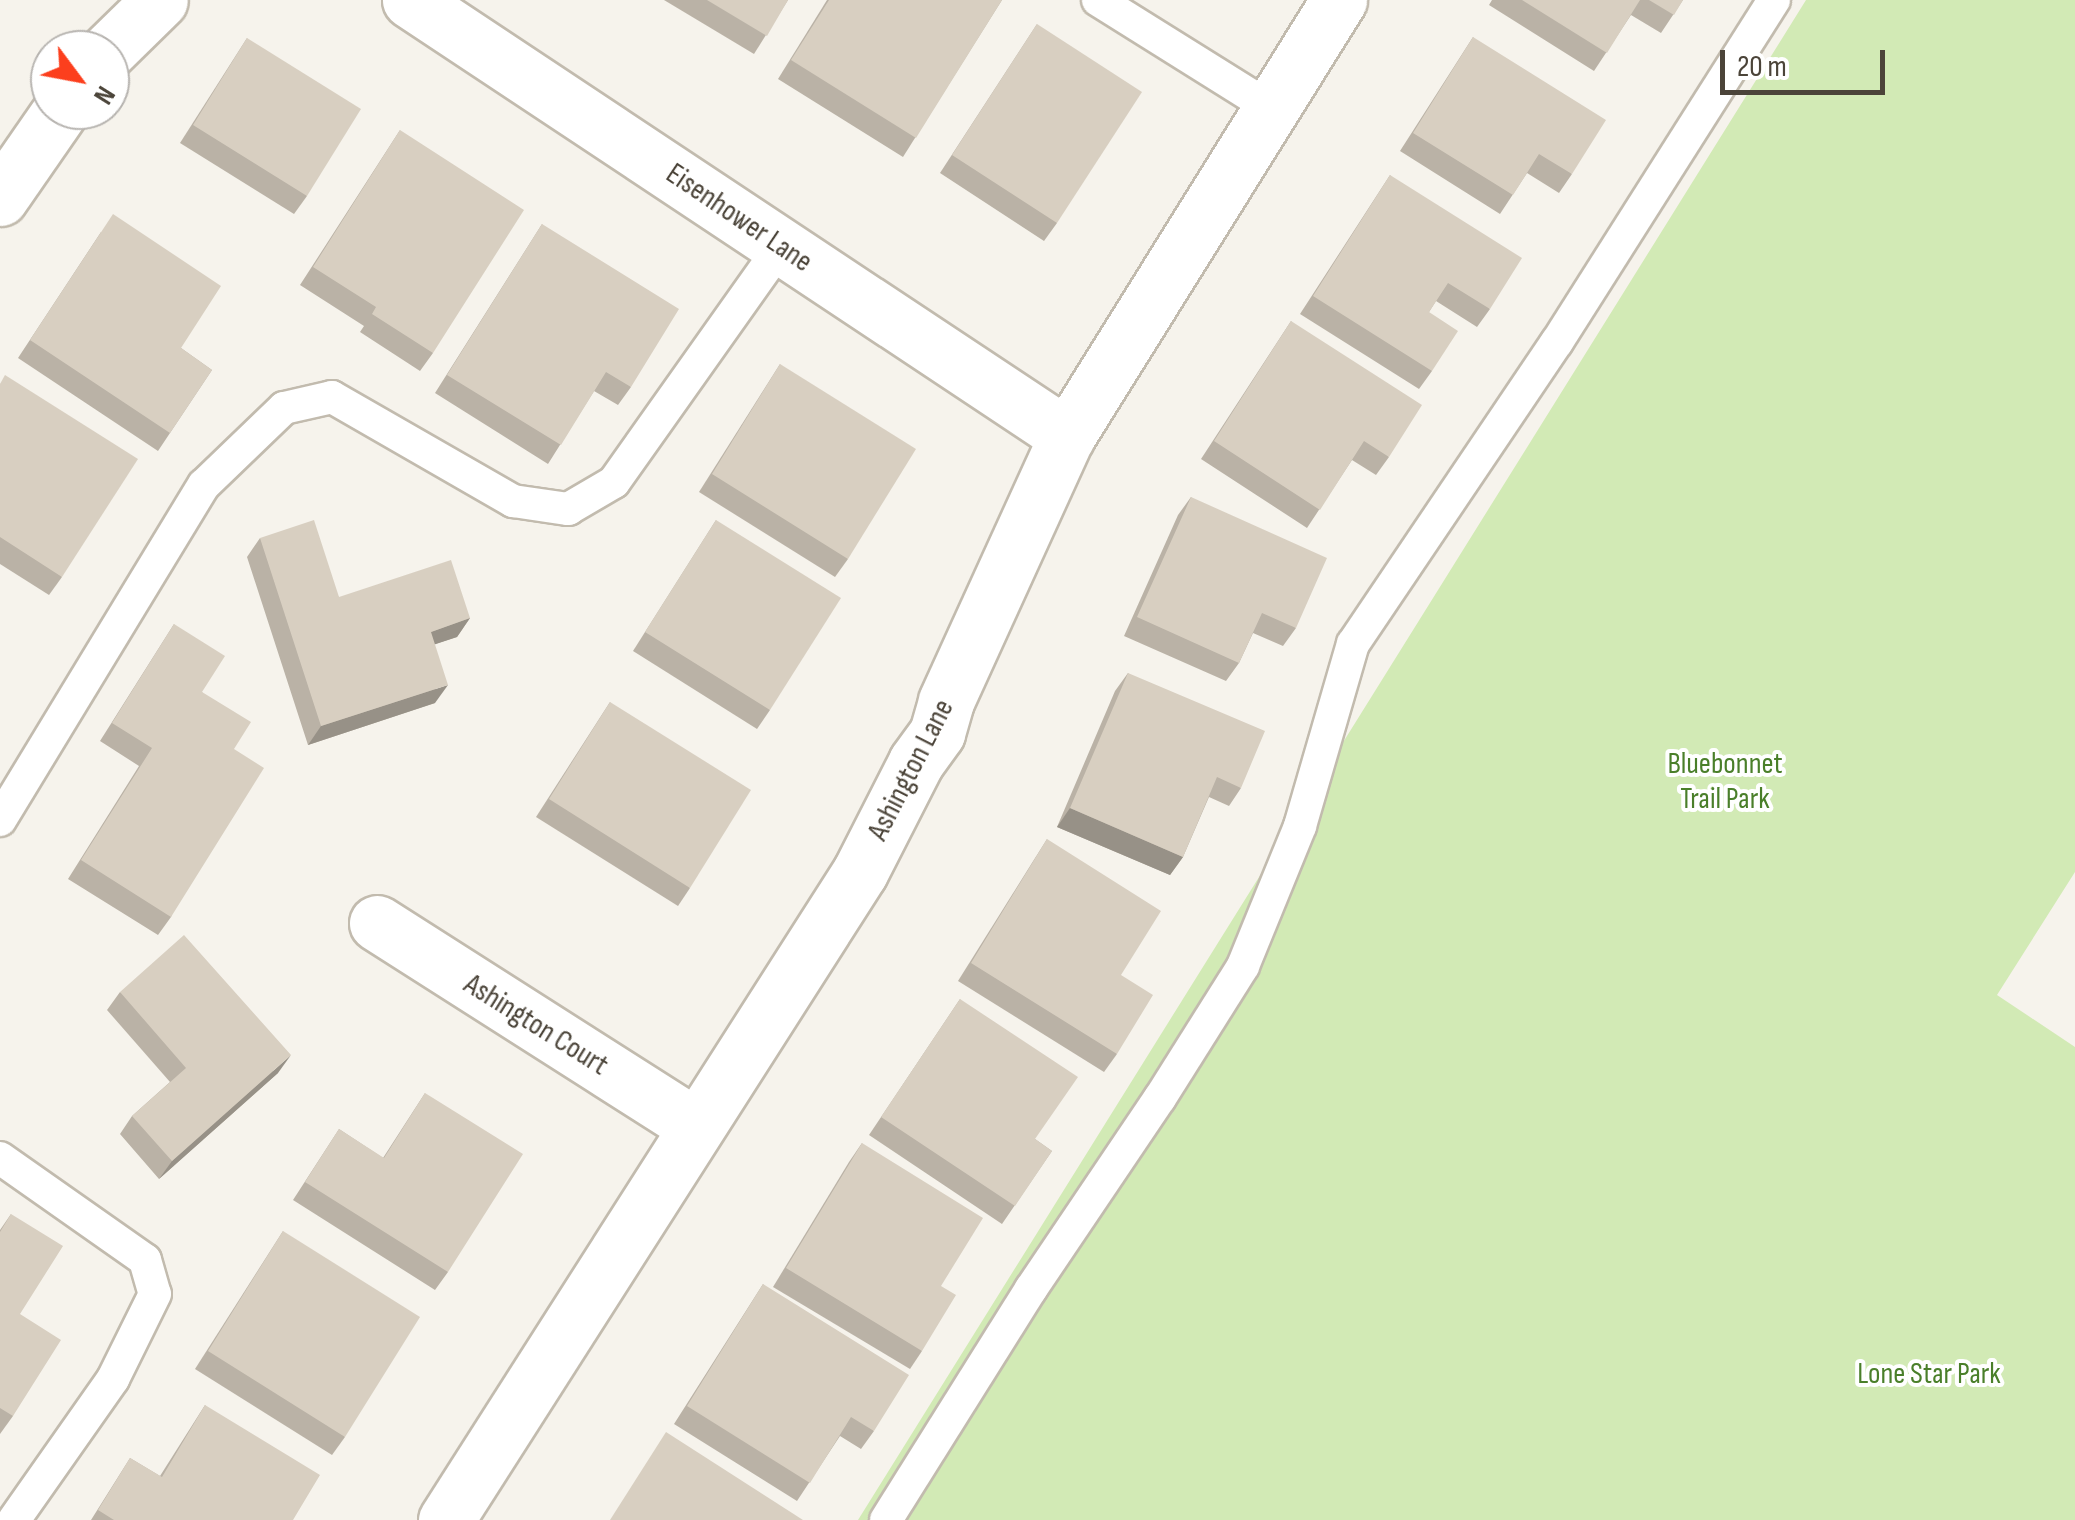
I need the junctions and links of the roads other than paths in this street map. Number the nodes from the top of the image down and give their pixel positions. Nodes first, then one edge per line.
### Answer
1 (160, 0) edge
2 (410, 0) edge
3 (1098, 0) edge
4 (1339, 0) edge
5 (1774, 0) edge
6 (129, 30) edge
7 (1272, 108) junction
8 (47, 130) edge
9 (0, 198) edge
10 (781, 246) junction
11 (1067, 436) junction
12 (0, 820) edge
13 (376, 924) dead end
14 (696, 1126) junction
15 (0, 1158) edge
16 (14, 1520) edge
17 (446, 1520) edge
18 (886, 1520) edge

1 - 6 street
2 - 10 street, Eisenhower Lane
3 - 7 lane
4 - 7 street, Ashington Lane
5 - 18 lane
7 - 11 street, Ashington Lane
8 - 9 street
10 - 11 street, Eisenhower Lane
10 - 12 lane
11 - 14 street, Ashington Lane
13 - 14 street, Ashington Court
14 - 17 street, Ashington Lane
15 - 16 lane

